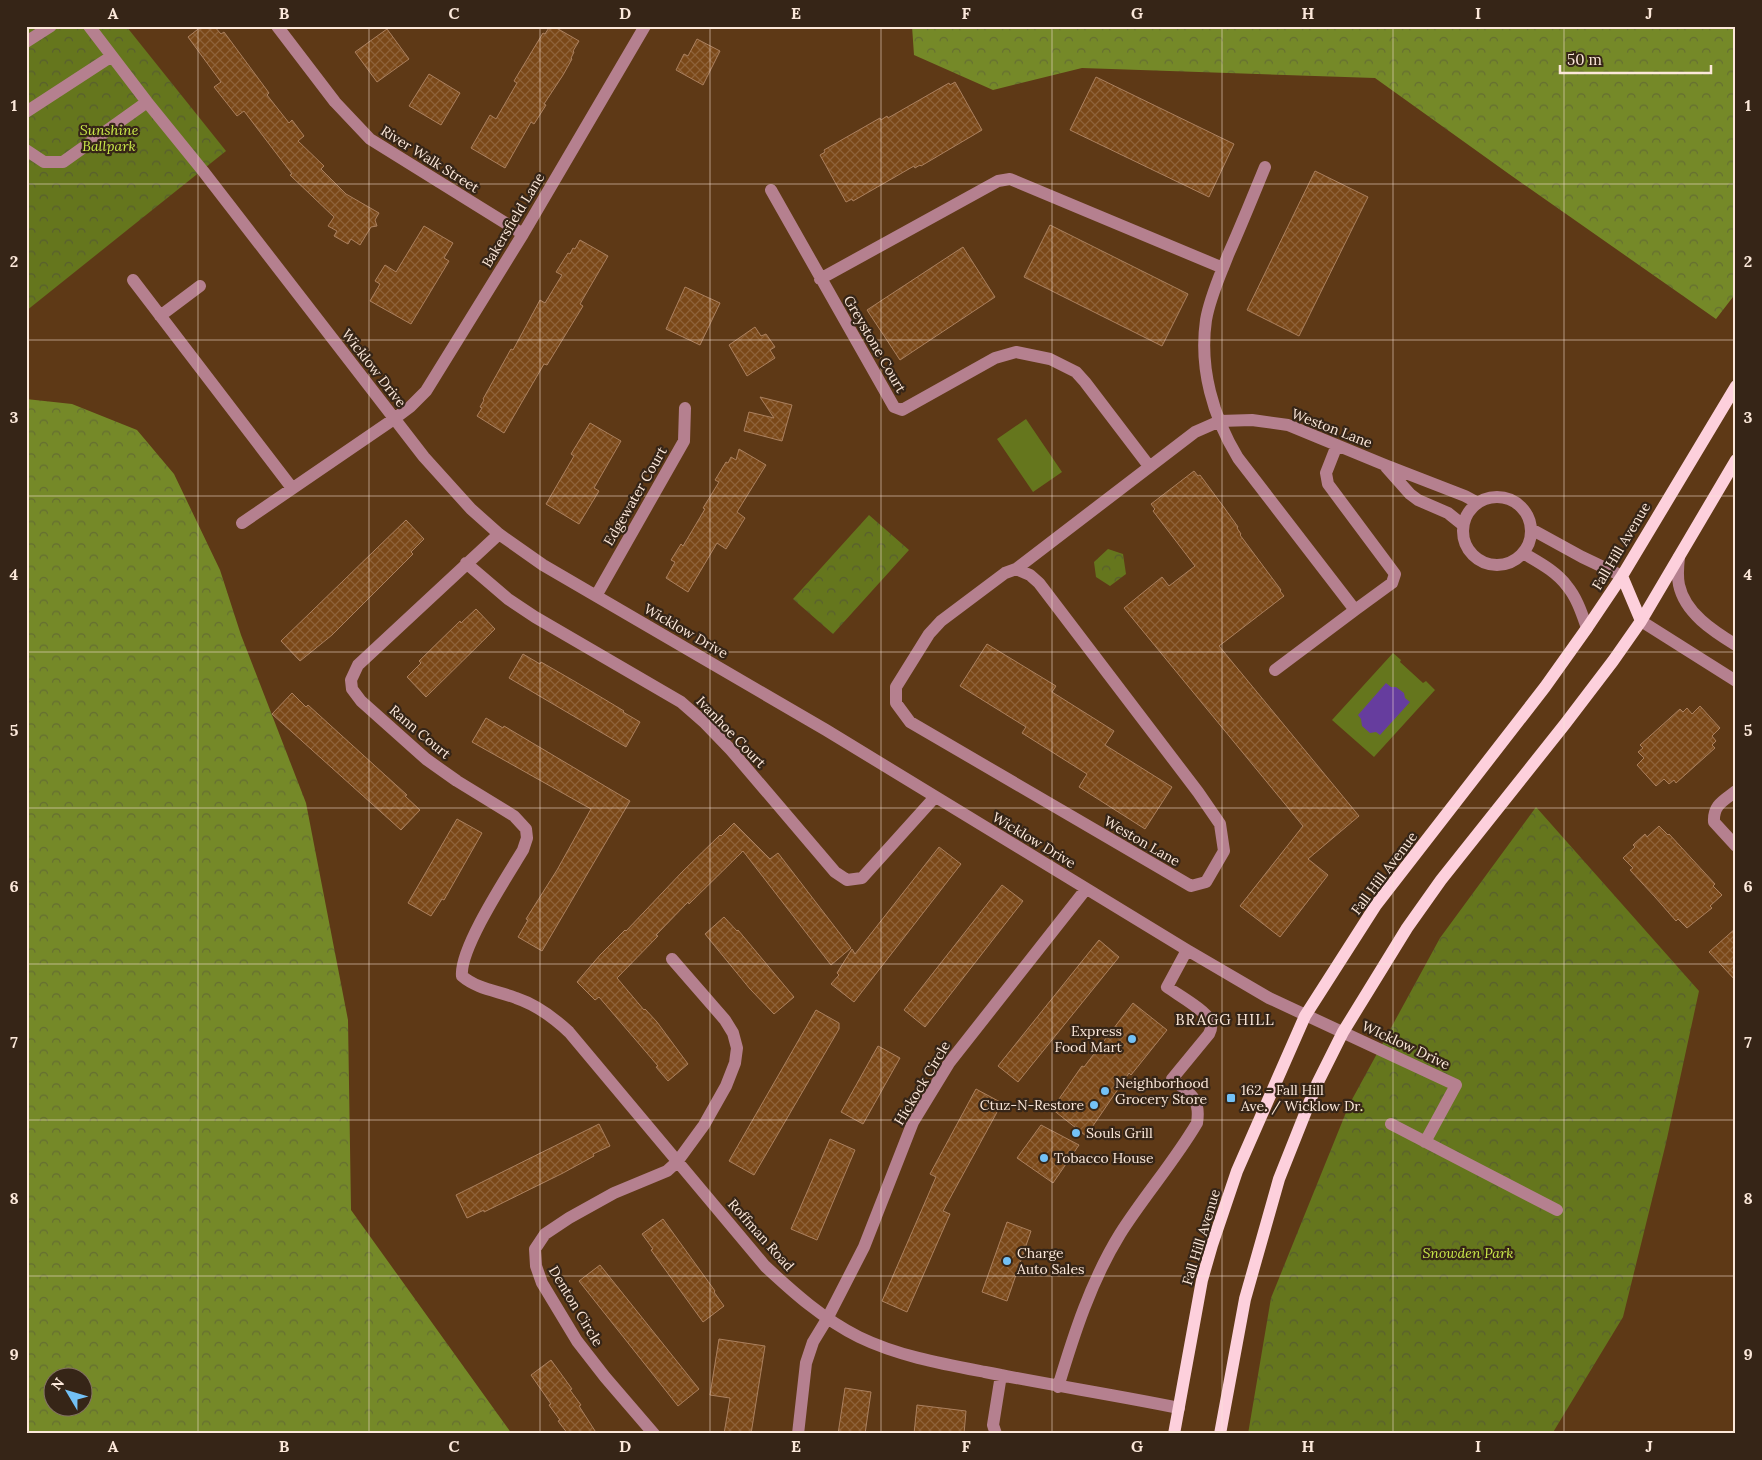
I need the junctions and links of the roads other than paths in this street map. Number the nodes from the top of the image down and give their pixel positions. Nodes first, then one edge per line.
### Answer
1 (51, 26) edge
2 (89, 26) edge
3 (277, 26) edge
4 (645, 26) edge
5 (26, 42) edge
6 (112, 56) junction
7 (147, 102) junction
8 (26, 112) edge
9 (26, 150) edge
10 (1265, 167) dead end
11 (771, 190) dead end
12 (522, 234) junction
13 (1223, 268) junction
14 (820, 279) junction
15 (133, 280) dead end
16 (200, 286) dead end
17 (160, 316) junction
18 (1736, 386) edge
19 (685, 408) dead end
20 (394, 418) junction
21 (1220, 421) junction
22 (1337, 445) junction
23 (1736, 460) edge
24 (1385, 465) junction
25 (1149, 466) junction
26 (292, 488) junction
27 (1478, 503) junction
28 (242, 523) dead end
29 (1464, 525) junction
30 (1531, 529) junction
31 (499, 534) junction
32 (1523, 553) junction
33 (1678, 557) junction
34 (466, 563) junction
35 (1016, 569) junction
36 (1622, 576) junction
37 (596, 596) junction
38 (1355, 610) junction
39 (1641, 621) junction
40 (1587, 628) junction
41 (1736, 646) edge
42 (1274, 670) dead end
43 (1736, 681) edge
44 (1736, 791) edge
45 (934, 796) junction
46 (1736, 846) edge
47 (1086, 889) junction
48 (1187, 950) junction
49 (672, 959) dead end
50 (461, 966) joint
51 (1306, 1016) junction
52 (1343, 1032) junction
53 (1391, 1124) dead end
54 (1425, 1142) junction
55 (677, 1162) junction
56 (1557, 1210) dead end
57 (828, 1319) junction
58 (1001, 1376) junction
59 (1058, 1387) junction
60 (1179, 1408) junction
61 (654, 1434) edge
62 (798, 1434) edge
63 (996, 1434) edge
64 (1174, 1434) edge
65 (1220, 1434) edge

1 - 5 street
2 - 6 street, Wicklow Drive
3 - 12 street, River Walk Street
4 - 12 street, Bakersfield Lane
6 - 7 street, Wicklow Drive
6 - 8 street
7 - 9 street
7 - 20 street, Wicklow Drive
10 - 13 street
11 - 14 street, Greystone Court
12 - 20 street, Bakersfield Lane
13 - 14 street
13 - 21 street
14 - 25 street, Greystone Court
15 - 17 street
16 - 17 street
17 - 26 street
18 - 36 main road, Fall Hill Avenue
19 - 37 street, Edgewater Court
20 - 26 street, Bakersfield Lane
20 - 31 street, Wicklow Drive
21 - 22 street, Weston Lane
21 - 25 street, Weston Lane
21 - 38 street
22 - 24 street, Weston Lane
22 - 38 street
23 - 33 main road
24 - 27 street, Weston Lane
24 - 29 street, Weston Lane
25 - 35 street, Weston Lane
26 - 28 street, Bakersfield Lane
27 - 29 street
27 - 30 street
29 - 32 street
30 - 32 street
30 - 36 street
31 - 34 street, Rann Court
31 - 37 street, Wicklow Drive
32 - 40 street
33 - 39 main road
33 - 41 street
34 - 45 street, Ivanhoe Court
34 - 50 street, Rann Court
35 - 35 street, Weston Lane
36 - 39 main road
36 - 40 main road, Fall Hill Avenue
37 - 45 street, Wicklow Drive
38 - 42 street
39 - 43 street
39 - 52 main road
40 - 51 main road, Fall Hill Avenue
44 - 46 street
45 - 47 street, Wicklow Drive
47 - 48 street, Wicklow Drive
47 - 57 street, Hickock Circle
48 - 51 street, Wicklow Drive
48 - 59 street
49 - 55 street
50 - 55 street, Roffman Road
51 - 52 street, Wicklow Drive
51 - 60 main road, Fall Hill Avenue
52 - 54 street, WIcklow Drive
52 - 65 main road
53 - 54 street
54 - 56 street
55 - 57 street, Roffman Road
55 - 61 street, Denton Circle
57 - 58 street, Roffman Road
57 - 62 street
58 - 59 street, Roffman Road
58 - 63 street
59 - 60 street, Roffman Road
60 - 64 main road, Fall Hill Avenue

